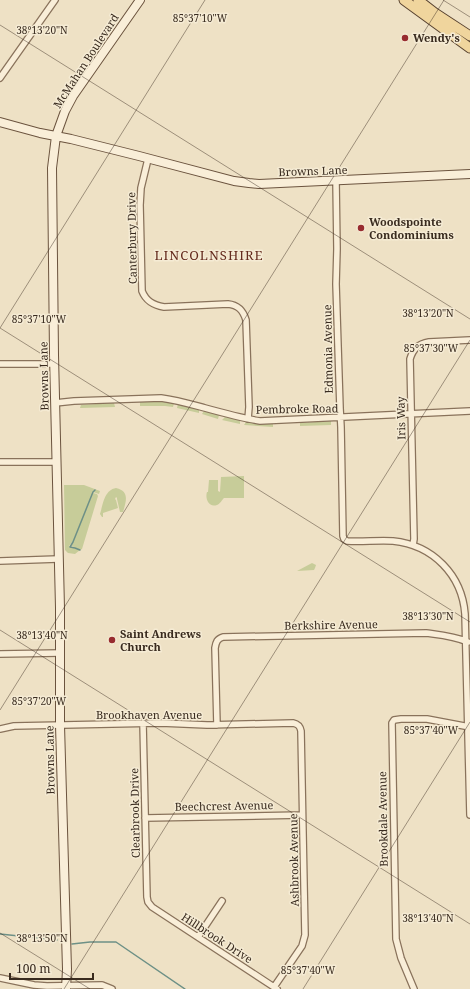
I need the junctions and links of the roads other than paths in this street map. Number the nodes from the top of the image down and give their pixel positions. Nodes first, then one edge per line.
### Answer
1 (55, 0) edge
2 (140, 0) edge
3 (404, 0) edge
4 (418, 0) edge
5 (470, 36) edge
6 (470, 48) edge
7 (0, 78) edge
8 (0, 122) edge
9 (56, 136) junction
10 (148, 159) junction
11 (470, 174) edge
12 (336, 181) junction
13 (470, 340) edge
14 (0, 364) edge
15 (54, 364) junction
16 (55, 403) junction
17 (470, 411) edge
18 (411, 414) junction
19 (340, 418) junction
20 (248, 419) junction
21 (0, 462) edge
22 (57, 462) junction
23 (413, 545) junction
24 (58, 560) junction
25 (0, 561) edge
26 (468, 642) edge
27 (60, 653) junction
28 (0, 654) edge
29 (143, 723) junction
30 (60, 725) junction
31 (217, 725) junction
32 (298, 725) joint
33 (469, 726) edge
34 (0, 729) edge
35 (302, 815) junction
36 (470, 815) edge
37 (146, 818) junction
38 (222, 901) dead end
39 (148, 902) joint
40 (198, 937) junction
41 (0, 978) edge
42 (66, 987) edge
43 (276, 988) edge
44 (112, 989) edge
45 (414, 989) edge

1 - 7 street
2 - 9 street, McMahan Boulevard
3 - 6 main road
4 - 5 main road
8 - 9 street
9 - 10 street, Browns Lane
9 - 15 street, Browns Lane
10 - 12 street, Browns Lane
10 - 20 street, Canterbury Drive
11 - 12 street, Browns Lane
12 - 19 street, Edmonia Avenue
13 - 18 street, Iris Way
14 - 15 street
15 - 16 street, Browns Lane
16 - 20 street, Pembroke Road
16 - 22 street, Browns Lane
17 - 18 street, Pembroke Road
18 - 19 street, Pembroke Road
18 - 23 street, Iris Way
19 - 20 street, Pembroke Road
19 - 23 street, Edmonia Avenue
21 - 22 street
22 - 24 street, Browns Lane
23 - 26 street
24 - 25 street
24 - 27 street, Browns Lane
26 - 31 street, Berkshire Avenue
26 - 33 street
27 - 28 street
27 - 30 street, Browns Lane
29 - 30 street, Brookhaven Avenue
29 - 31 street, Brookhaven Avenue
29 - 37 street, Clearbrook Drive
30 - 34 street, Brookhaven Avenue
30 - 42 street, Browns Lane
31 - 32 street, Brookhaven Avenue
32 - 35 street, Ashbrook Avenue
33 - 36 street
33 - 45 street, Brookdale Avenue
35 - 37 street, Beechcrest Avenue
35 - 43 street, Ashbrook Avenue
37 - 39 street, Clearbrook Drive
38 - 40 street
39 - 40 street, Hillbrook Drive
40 - 43 street, Hillbrook Drive
41 - 42 street
42 - 44 street

